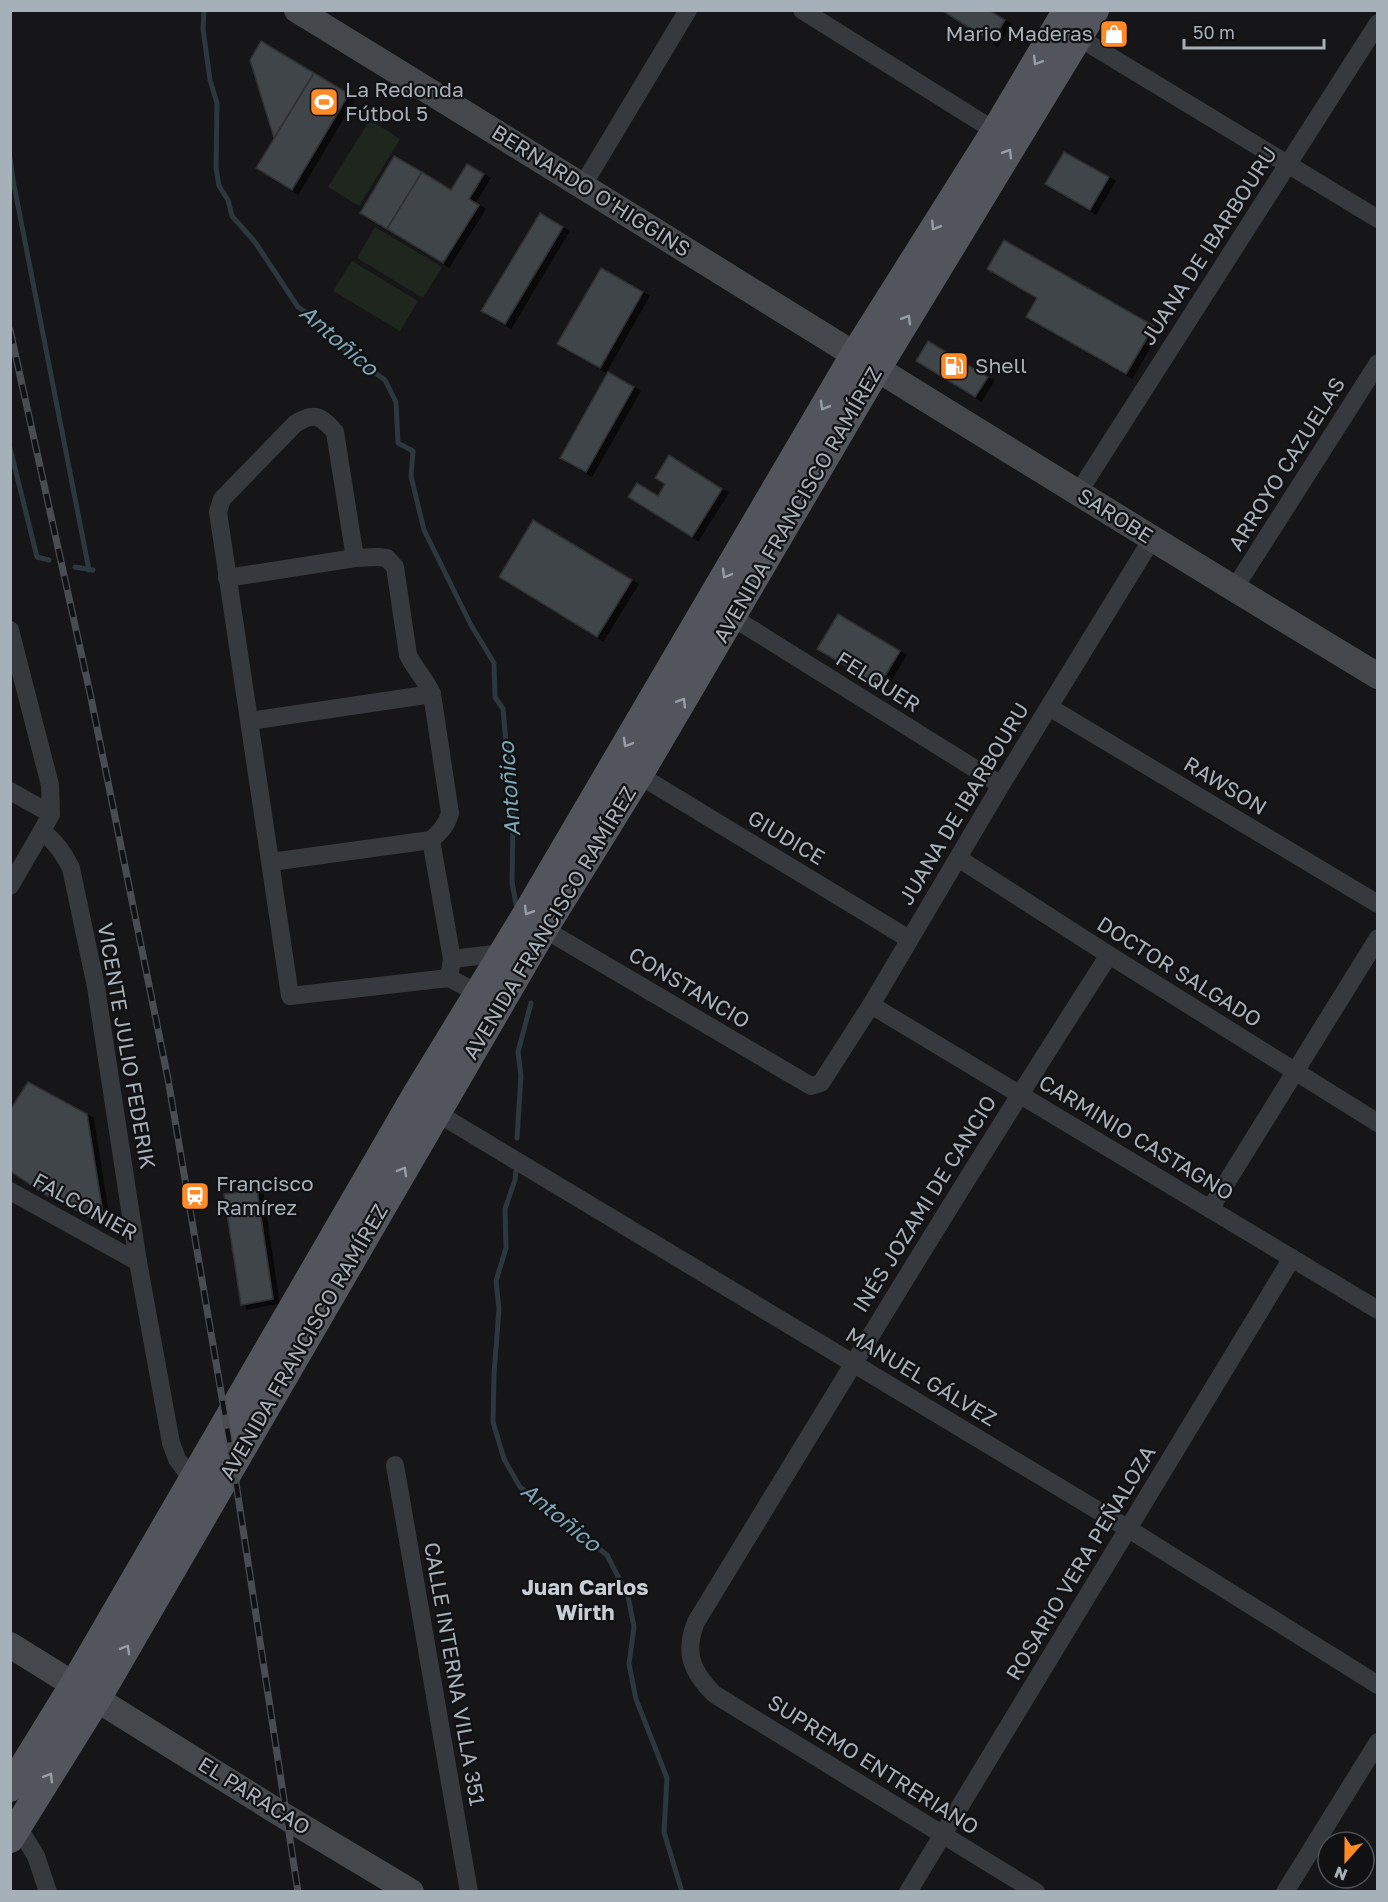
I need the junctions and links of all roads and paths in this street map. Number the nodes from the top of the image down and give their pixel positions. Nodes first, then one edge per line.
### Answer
1 (297, 10) edge
2 (688, 10) edge
3 (802, 10) edge
4 (1068, 10) edge
5 (1095, 10) edge
6 (1377, 23) edge
7 (1078, 37) junction
8 (995, 131) junction
9 (1288, 165) junction
10 (583, 185) junction
11 (1377, 219) edge
12 (865, 362) junction
13 (1377, 363) edge
14 (1078, 493) junction
15 (1152, 539) junction
16 (355, 558) junction
17 (228, 578) junction
18 (1234, 589) junction
19 (732, 617) junction
20 (10, 630) edge
21 (1377, 676) edge
22 (432, 694) junction
23 (1049, 706) junction
24 (250, 721) junction
25 (639, 775) junction
26 (1001, 785) junction
27 (10, 791) edge
28 (51, 814) junction
29 (42, 831) junction
30 (431, 840) junction
31 (958, 858) junction
32 (270, 862) junction
33 (10, 886) edge
34 (1377, 904) edge
35 (544, 929) junction
36 (1377, 938) edge
37 (909, 939) junction
38 (503, 953) junction
39 (1108, 955) junction
40 (452, 959) junction
41 (449, 978) junction
42 (478, 993) junction
43 (871, 1005) junction
44 (1296, 1071) junction
45 (810, 1086) joint
46 (1020, 1094) junction
47 (436, 1113) junction
48 (1377, 1123) edge
49 (10, 1191) edge
50 (1210, 1209) junction
51 (1292, 1258) junction
52 (138, 1262) junction
53 (1377, 1310) edge
54 (854, 1363) junction
55 (395, 1465) dead end
56 (192, 1479) junction
57 (1127, 1528) junction
58 (10, 1645) edge
59 (694, 1669) joint
60 (1377, 1685) edge
61 (86, 1692) junction
62 (1377, 1742) edge
63 (10, 1788) edge
64 (14, 1833) edge
65 (943, 1834) junction
66 (48, 1892) edge
67 (411, 1892) edge
68 (469, 1892) edge
69 (908, 1892) edge
70 (1036, 1892) edge
71 (1285, 1892) edge

1 - 10 street, BERNARDO O'HIGGINS
2 - 10 street
3 - 8 street
4 -> 8 main road, AVENIDA FRANCISCO RAMÍREZ
5 - 7 main road, AVENIDA FRANCISCO RAMÍREZ
6 - 9 street, JUANA DE IBARBOURU
7 - 9 street
12 -> 7 main road, AVENIDA FRANCISCO RAMÍREZ
8 -> 12 main road, AVENIDA FRANCISCO RAMÍREZ
9 - 11 street
9 - 14 street, JUANA DE IBARBOURU
10 - 12 street, BERNARDO O'HIGGINS
12 - 14 street, SAROBE
12 - 19 main road, AVENIDA FRANCISCO RAMÍREZ
12 -> 38 main road, AVENIDA FRANCISCO RAMÍREZ
13 - 18 street, ARROYO CAZUELAS
14 - 15 street, SAROBE
15 - 18 street, SAROBE
15 - 23 street, JUANA DE IBARBOURU
16 - 17 street
16 - 17 street
16 - 22 street
17 - 24 street
18 - 21 street, SAROBE
25 -> 19 main road, AVENIDA FRANCISCO RAMÍREZ
19 - 26 street, FELQUER
20 - 28 street
22 - 24 street
22 - 30 street
23 - 26 street, JUANA DE IBARBOURU
23 - 34 street, RAWSON
24 - 32 street
25 - 35 main road, AVENIDA FRANCISCO RAMÍREZ
25 - 37 street, GIUDICE
26 - 31 street, JUANA DE IBARBOURU
27 - 28 street
28 - 29 street
29 - 33 street
29 - 52 street, VICENTE JULIO FEDERIK
30 - 32 street
30 - 40 street
31 - 37 street, JUANA DE IBARBOURU
31 - 39 street, DOCTOR SALGADO
32 - 41 street
35 - 45 street, CONSTANCIO
35 - 47 main road, AVENIDA FRANCISCO RAMÍREZ
36 - 44 street
37 - 43 street, JUANA DE IBARBOURU
38 - 40 street
38 - 42 main road, AVENIDA FRANCISCO RAMÍREZ
39 - 44 street, DOCTOR SALGADO
39 - 46 street, INÉS JOZAMI DE CANCIO
40 - 41 street
41 - 42 street
42 - 56 main road, AVENIDA FRANCISCO RAMÍREZ
43 - 45 street, JUANA DE IBARBOURU
43 - 46 street, CARMINIO CASTAGNO
44 - 48 street, DOCTOR SALGADO
44 - 50 street
46 - 50 street, CARMINIO CASTAGNO
46 - 54 street, INÉS JOZAMI DE CANCIO
47 - 54 street, MANUEL GÁLVEZ
61 -> 47 main road, AVENIDA FRANCISCO RAMÍREZ
49 - 52 street, FALCONIER
50 - 51 street, CARMINIO CASTAGNO
51 - 53 street, CARMINIO CASTAGNO
51 - 57 street, ROSARIO VERA PEÑALOZA
52 - 56 street, VICENTE JULIO FEDERIK
54 - 57 street, MANUEL GÁLVEZ
54 - 59 street, INÉS JOZAMI DE CANCIO
55 - 68 street, CALLE INTERNA VILLA 351
56 - 61 main road, AVENIDA FRANCISCO RAMÍREZ
57 - 60 street, MANUEL GÁLVEZ
57 - 65 street, ROSARIO VERA PEÑALOZA
58 - 61 street, EL PARACAO
59 - 65 street, SUPREMO ENTRERIANO
61 - 63 main road, AVENIDA FRANCISCO RAMÍREZ
64 -> 61 main road, AVENIDA FRANCISCO RAMÍREZ
61 - 67 street, EL PARACAO
62 - 71 street
64 - 66 street
65 - 69 street, ROSARIO VERA PEÑALOZA
65 - 70 street, SUPREMO ENTRERIANO

